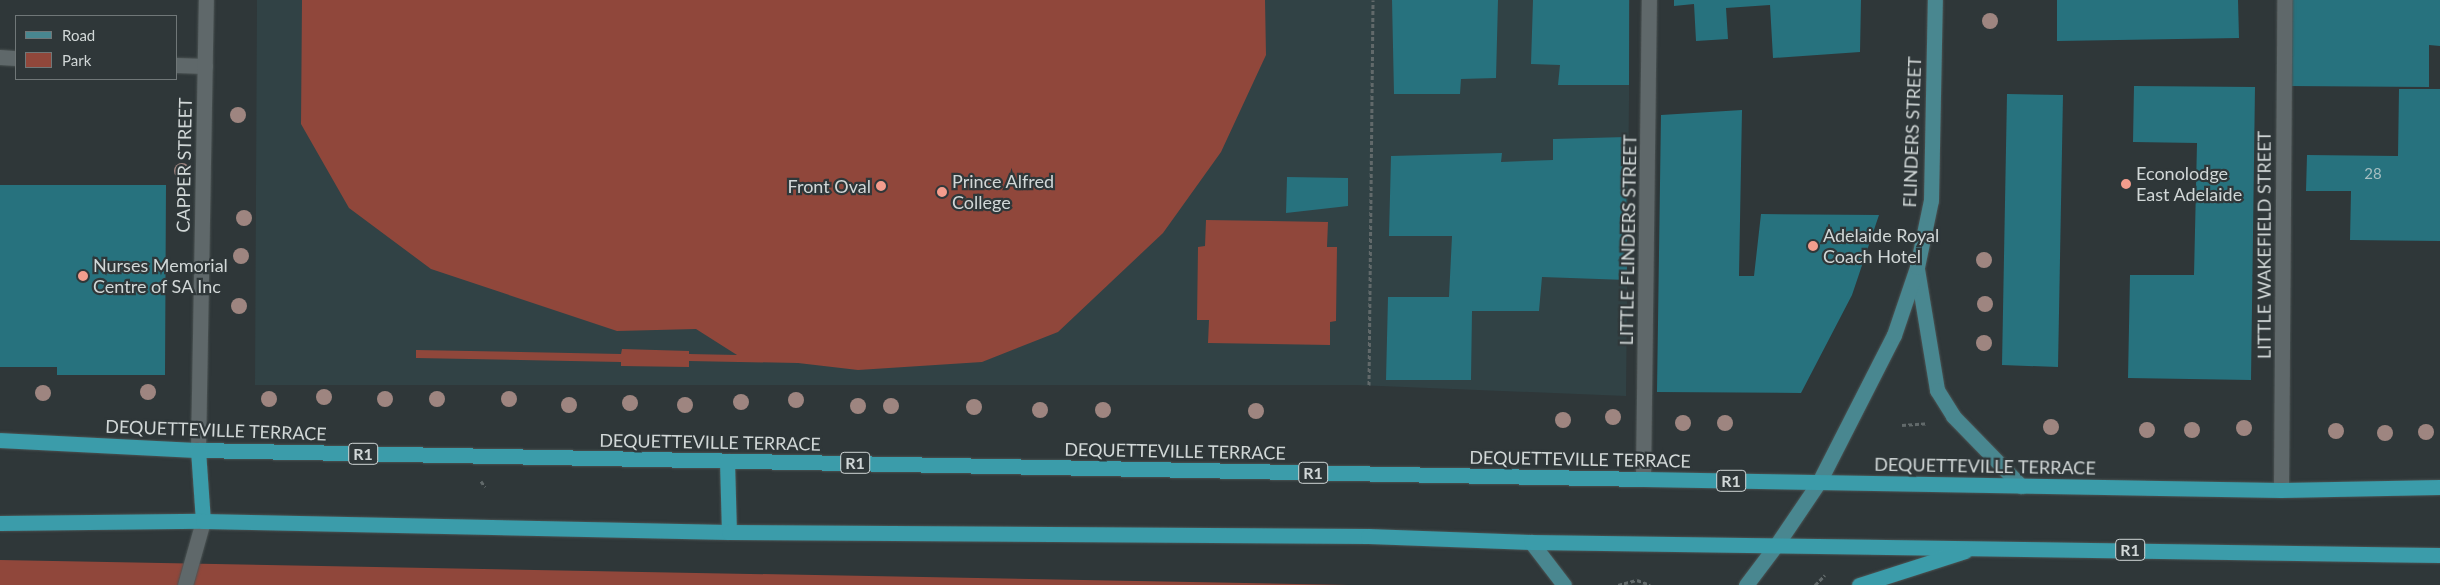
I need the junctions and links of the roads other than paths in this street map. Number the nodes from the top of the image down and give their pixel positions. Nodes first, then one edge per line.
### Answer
1 (206, 0) edge
2 (1650, 0) edge
3 (1935, 0) edge
4 (2284, 0) edge
5 (0, 57) edge
6 (15, 58) edge
7 (178, 65) edge
8 (205, 66) junction
9 (1917, 267) junction
10 (0, 440) edge
11 (198, 450) junction
12 (727, 461) junction
13 (1644, 480) junction
14 (1819, 482) junction
15 (2021, 486) junction
16 (2440, 487) edge
17 (2281, 490) junction
18 (204, 521) junction
19 (0, 523) edge
20 (729, 532) junction
21 (1531, 542) junction
22 (1777, 544) junction
23 (1978, 547) junction
24 (2440, 555) edge
25 (185, 585) edge
26 (1564, 585) edge
27 (1746, 585) edge
28 (1859, 585) edge

1 - 8 street, CAPPER STREET
2 - 13 street, LITTLE FLINDERS STREET
3 - 9 main road, FLINDERS STREET
4 - 17 street, LITTLE WAKEFIELD STREET
5 - 6 street
7 - 8 street
8 - 11 street, CAPPER STREET
9 - 14 main road, FLINDERS STREET
9 - 15 main road
10 - 11 highway, DEQUETTEVILLE TERRACE / R1
11 - 12 highway, DEQUETTEVILLE TERRACE / R1
11 - 18 highway
12 - 13 highway, DEQUETTEVILLE TERRACE / R1
12 - 20 highway
13 - 14 highway, DEQUETTEVILLE TERRACE / R1
14 - 15 highway, DEQUETTEVILLE TERRACE / R1
14 - 22 main road, FLINDERS STREET
15 - 17 highway, DEQUETTEVILLE TERRACE / R1
16 - 17 highway, DEQUETTEVILLE TERRACE / R1
18 - 19 highway, R1
18 - 20 highway, R1
18 - 25 street
20 - 21 highway, R1
21 - 22 highway, R1
21 - 26 main road
22 - 23 highway, R1
22 - 27 main road, FLINDERS STREET
23 - 24 highway, R1
23 - 28 highway

